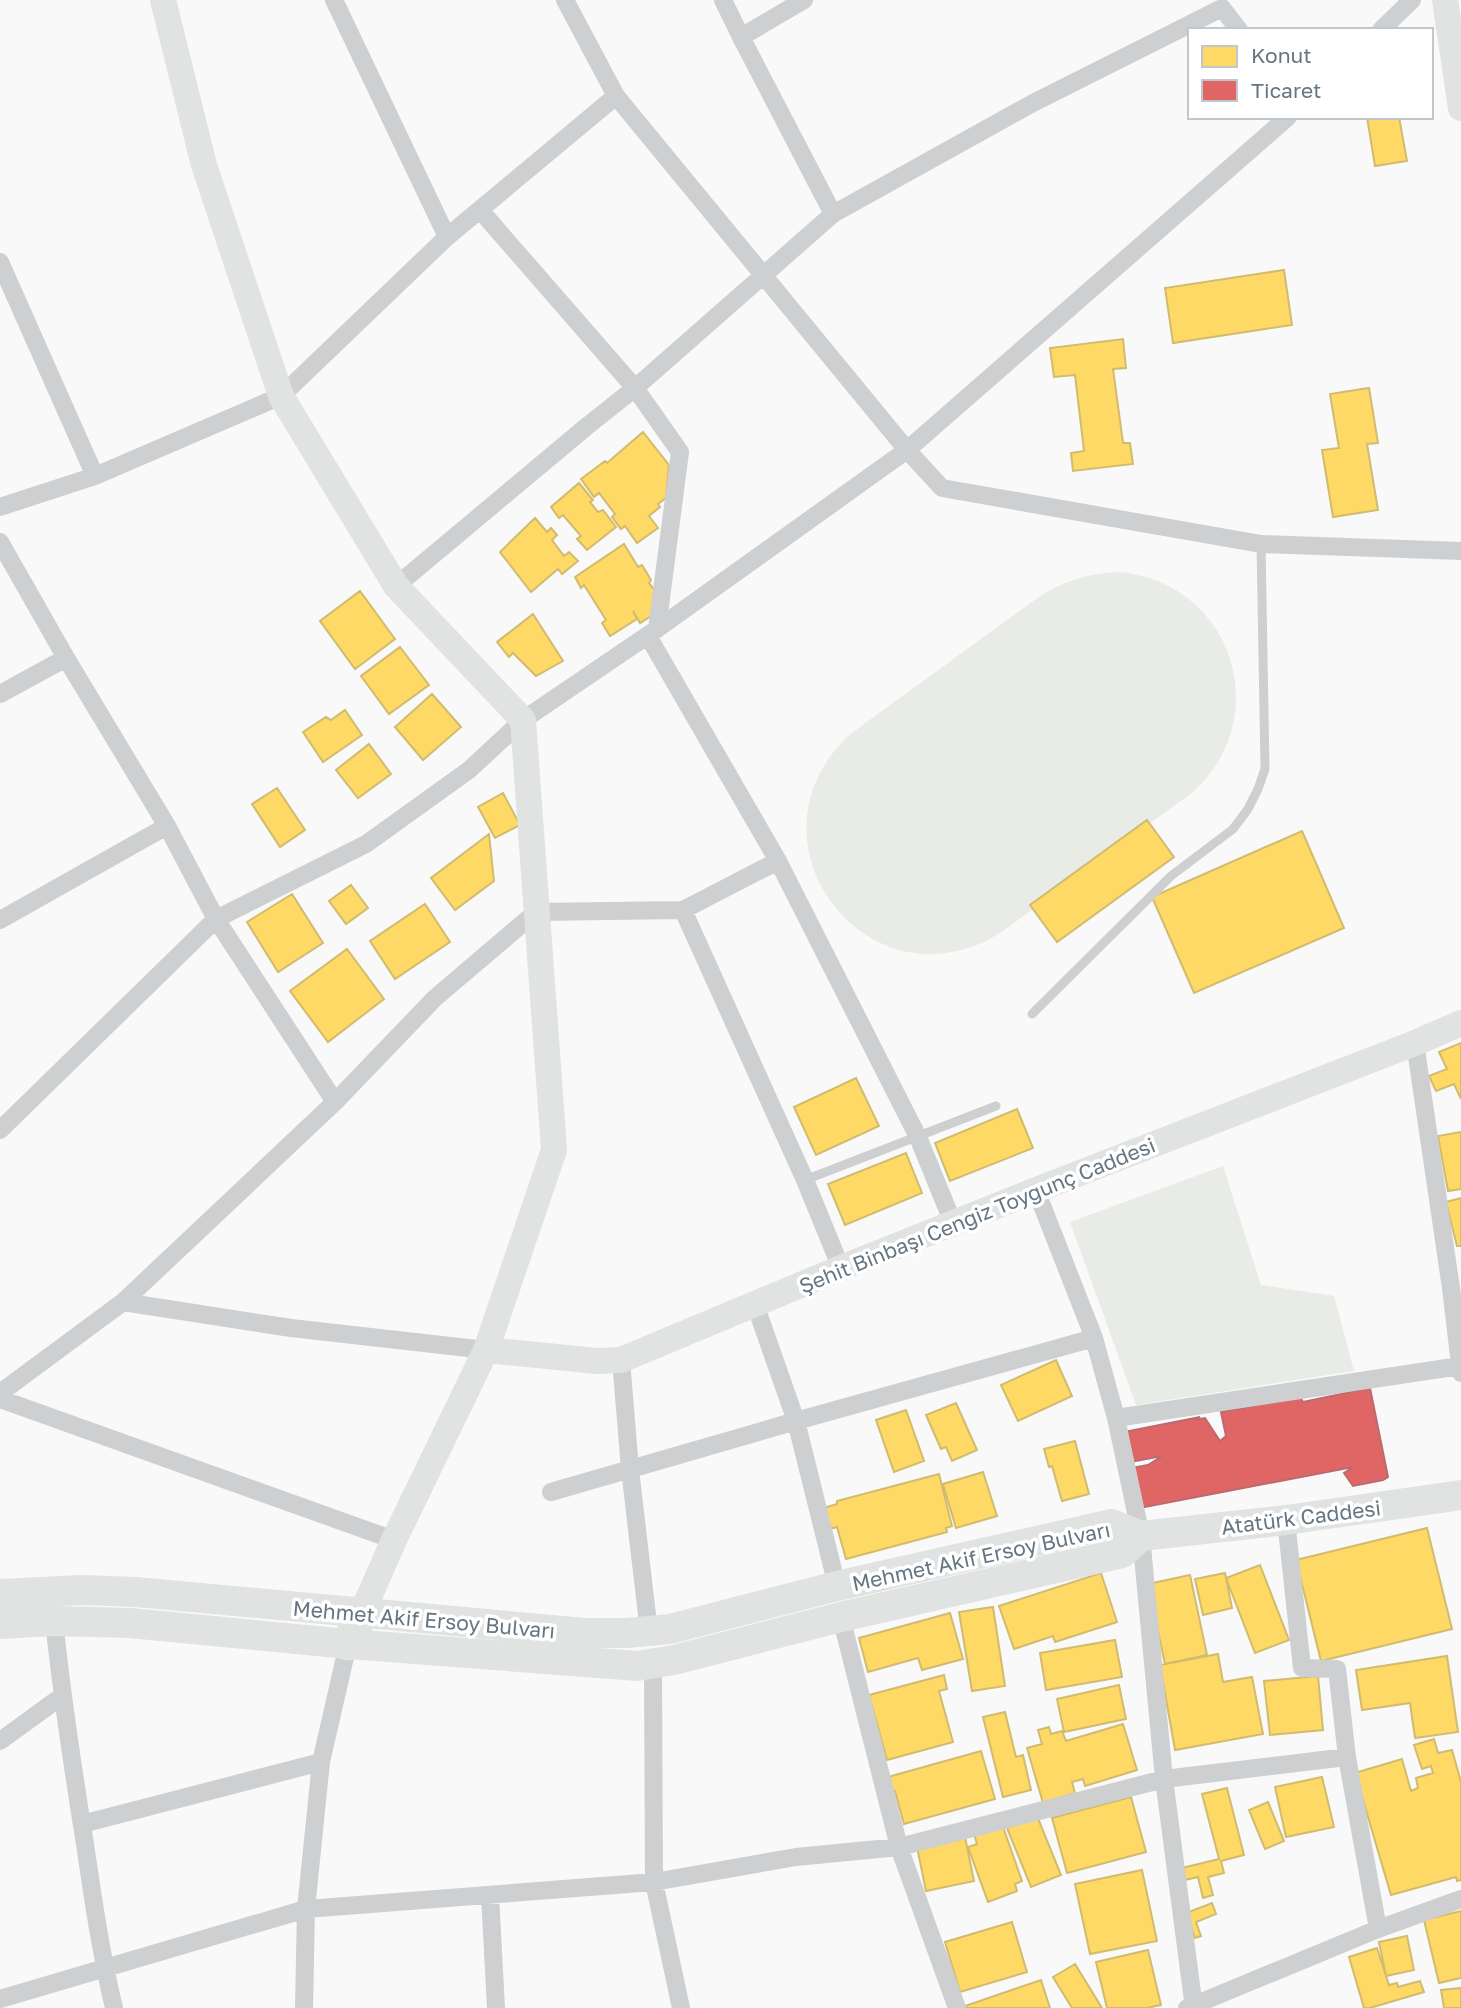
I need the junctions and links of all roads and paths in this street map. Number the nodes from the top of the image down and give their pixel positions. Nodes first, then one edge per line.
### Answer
1 (163, 0) edge
2 (334, 0) edge
3 (565, 0) edge
4 (723, 0) edge
5 (804, 0) edge
6 (1412, 0) edge
7 (1445, 0) edge
8 (1222, 4) edge
9 (1238, 28) edge
10 (1383, 28) edge
11 (741, 37) junction
12 (1459, 74) edge
13 (616, 96) junction
14 (1461, 108) edge
15 (1286, 119) edge
16 (480, 210) junction
17 (833, 214) junction
18 (447, 237) junction
19 (0, 262) edge
20 (765, 275) junction
21 (635, 388) junction
22 (281, 397) junction
23 (907, 450) junction
24 (95, 476) junction
25 (0, 507) edge
26 (0, 542) edge
27 (1262, 544) junction
28 (1461, 551) edge
29 (397, 586) junction
30 (652, 632) junction
31 (66, 658) junction
32 (0, 694) edge
33 (523, 720) junction
34 (167, 826) junction
35 (778, 861) junction
36 (683, 910) junction
37 (536, 912) junction
38 (216, 919) junction
39 (0, 920) edge
40 (1031, 1014) dead end
41 (1461, 1023) edge
42 (1415, 1043) junction
43 (335, 1102) junction
44 (996, 1106) dead end
45 (0, 1130) edge
46 (918, 1137) junction
47 (806, 1180) junction
48 (1036, 1190) junction
49 (953, 1223) junction
50 (841, 1268) junction
51 (1456, 1288) edge
52 (123, 1302) junction
53 (755, 1304) junction
54 (1094, 1338) junction
55 (1460, 1347) edge
56 (486, 1350) junction
57 (621, 1360) junction
58 (1460, 1366) edge
59 (1461, 1373) edge
60 (0, 1394) edge
61 (0, 1399) edge
62 (1116, 1418) junction
63 (796, 1421) junction
64 (630, 1469) junction
65 (551, 1492) dead end
66 (1461, 1495) edge
67 (1286, 1520) junction
68 (1141, 1536) junction
69 (394, 1540) junction
70 (837, 1586) junction
71 (0, 1594) edge
72 (362, 1614) junction
73 (841, 1617) junction
74 (54, 1621) junction
75 (0, 1624) edge
76 (649, 1632) junction
77 (348, 1644) junction
78 (653, 1665) junction
79 (62, 1696) junction
80 (0, 1741) edge
81 (1347, 1757) junction
82 (321, 1762) junction
83 (1164, 1779) junction
84 (82, 1824) junction
85 (899, 1847) junction
86 (654, 1882) junction
87 (491, 1895) junction
88 (1461, 1899) edge
89 (306, 1909) junction
90 (1378, 1929) junction
91 (104, 1969) junction
92 (0, 1999) edge
93 (1192, 2007) edge
94 (114, 2008) edge
95 (304, 2008) edge
96 (496, 2008) edge
97 (681, 2008) edge
98 (957, 2008) edge

1 - 22 street
2 - 18 street
3 - 13 street
4 - 11 street
5 - 11 street
6 - 10 street
7 - 12 street
8 - 9 street
8 - 17 street
11 - 17 street
12 - 14 street
13 - 16 street
13 - 20 street
15 - 23 street
16 - 18 street
16 - 21 street
17 - 20 street
18 - 22 street
19 - 24 street
20 - 21 street
20 - 23 street
21 - 29 street
21 - 30 street
22 - 24 street
22 - 29 street
23 - 27 street
23 - 30 street
24 - 25 street
26 - 31 street
27 - 28 street
27 - 40 lane
29 - 33 street
30 - 33 street
30 - 35 street
31 - 32 street
31 - 34 street
33 - 37 street
33 - 38 street
34 - 38 street
34 - 39 street
35 - 36 street
35 - 46 street
36 - 37 street
36 - 47 street
37 - 43 street
37 - 56 street
38 - 43 street
38 - 45 street
41 - 42 street, Şehit Binbaşı Cengiz Toygunç Caddesi
42 - 48 street, Şehit Binbaşı Cengiz Toygunç Caddesi
42 - 51 street
43 - 52 street
44 - 46 lane
46 - 47 lane
46 - 49 street
47 - 50 street
48 - 49 street, Şehit Binbaşı Cengiz Toygunç Caddesi
48 - 54 street
49 - 50 street, Şehit Binbaşı Cengiz Toygunç Caddesi
50 - 53 street, Şehit Binbaşı Cengiz Toygunç Caddesi
51 - 55 street
52 - 56 street
52 - 60 street
53 - 57 street, Şehit Binbaşı Cengiz Toygunç Caddesi
53 - 63 street
54 - 62 street
54 - 63 street
55 - 58 street
56 - 57 street, Şehit Binbaşı Cengiz Toygunç Caddesi
56 - 69 street
57 - 64 street
58 - 59 street
58 - 62 street
61 - 69 street
62 - 68 street
63 - 64 street
63 - 70 street
64 - 65 street
64 - 76 street
66 - 67 main road, Atatürk Caddesi
67 - 68 main road, Atatürk Caddesi
67 - 81 street
68 - 70 main road, Mehmet Akif Ersoy Bulvarı
68 - 73 main road, Mehmet Akif Ersoy Bulvarı
68 - 83 street
69 - 72 street
70 - 76 main road, Mehmet Akif Ersoy Bulvarı
71 - 72 main road, Mehmet Akif Ersoy Bulvarı
72 - 76 main road, Mehmet Akif Ersoy Bulvarı
72 - 77 highway
73 - 78 main road, Mehmet Akif Ersoy Bulvarı
73 - 85 street
74 - 75 main road, Mehmet Akif Ersoy Bulvarı
74 - 77 main road, Mehmet Akif Ersoy Bulvarı
74 - 79 street
77 - 78 main road, Mehmet Akif Ersoy Bulvarı
77 - 82 street
78 - 86 street
79 - 80 street
79 - 84 street
81 - 83 street
81 - 90 street
82 - 84 street
82 - 89 street
83 - 85 street
83 - 93 street
84 - 91 street
85 - 86 street
85 - 98 street
86 - 87 street
86 - 97 street
87 - 89 street
87 - 96 street
88 - 90 street
89 - 91 street
89 - 95 street
90 - 93 street
91 - 92 street
91 - 94 street

